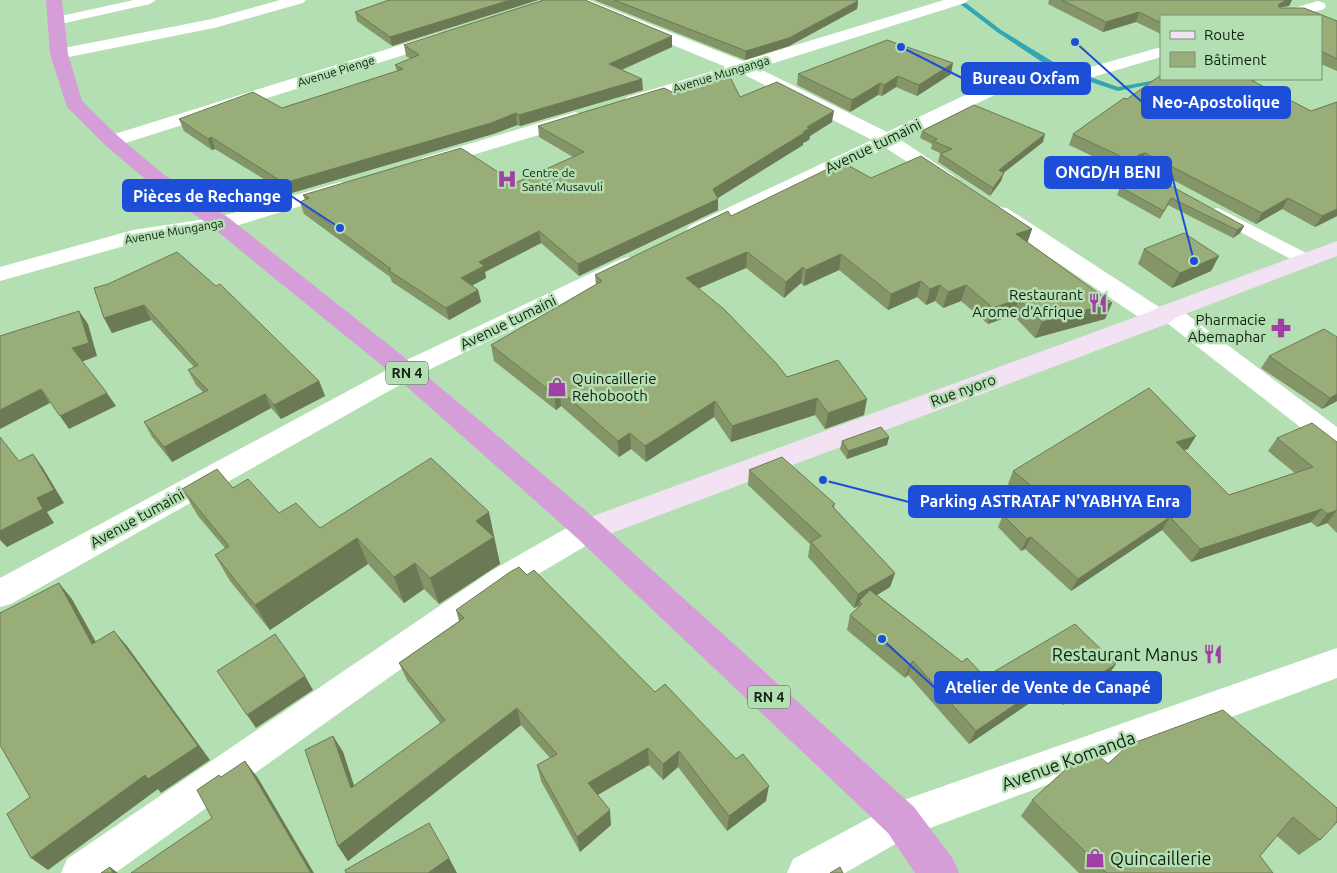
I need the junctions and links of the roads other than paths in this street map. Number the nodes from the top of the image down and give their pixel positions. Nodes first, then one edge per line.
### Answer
1 (54, 0) edge
2 (150, 0) edge
3 (298, 0) edge
4 (575, 0) edge
5 (955, 2) edge
6 (1319, 6) edge
7 (1287, 15) edge
8 (56, 21) junction
9 (455, 33) edge
10 (1160, 52) edge
11 (59, 54) junction
12 (744, 68) junction
13 (1028, 72) dead end
14 (1093, 72) dead end
15 (620, 104) edge
16 (592, 113) edge
17 (887, 140) junction
18 (112, 141) junction
19 (412, 167) edge
20 (354, 184) edge
21 (961, 188) edge
22 (985, 204) edge
23 (1200, 204) edge
24 (221, 223) junction
25 (673, 243) edge
26 (1337, 248) edge
27 (646, 256) edge
28 (1306, 260) junction
29 (0, 274) edge
30 (1163, 315) junction
31 (405, 372) junction
32 (1337, 441) edge
33 (588, 530) junction
34 (0, 594) edge
35 (1337, 663) edge
36 (902, 820) junction
37 (81, 873) edge
38 (807, 873) edge
39 (939, 873) edge

1 - 8 highway, RN 4
2 - 8 lane
3 - 11 street
4 - 12 street
5 - 12 street, Avenue Munganga
6 - 7 street
8 - 11 highway, RN 4
9 - 18 street, Avenue Pienge
10 - 14 street
11 - 18 highway, RN 4
12 - 15 street, Avenue Munganga
12 - 17 street
13 - 17 street, Avenue tumaini
16 - 19 street
17 - 21 street
17 - 25 street, Avenue tumaini
18 - 24 highway, RN 4
20 - 24 street, Avenue Munganga
22 - 30 street
23 - 28 lane
24 - 29 street, Avenue Munganga
24 - 31 highway, RN 4
26 - 28 street, Rue nyoro
27 - 31 street, Avenue tumaini
28 - 30 street, Rue nyoro
30 - 32 street
30 - 33 street, Rue nyoro
31 - 33 highway, RN 4
31 - 34 street, Avenue tumaini
33 - 36 highway, RN 4
33 - 37 street
35 - 36 street, Avenue Komanda
36 - 38 street, Avenue Komanda
36 - 39 highway, RN 4

